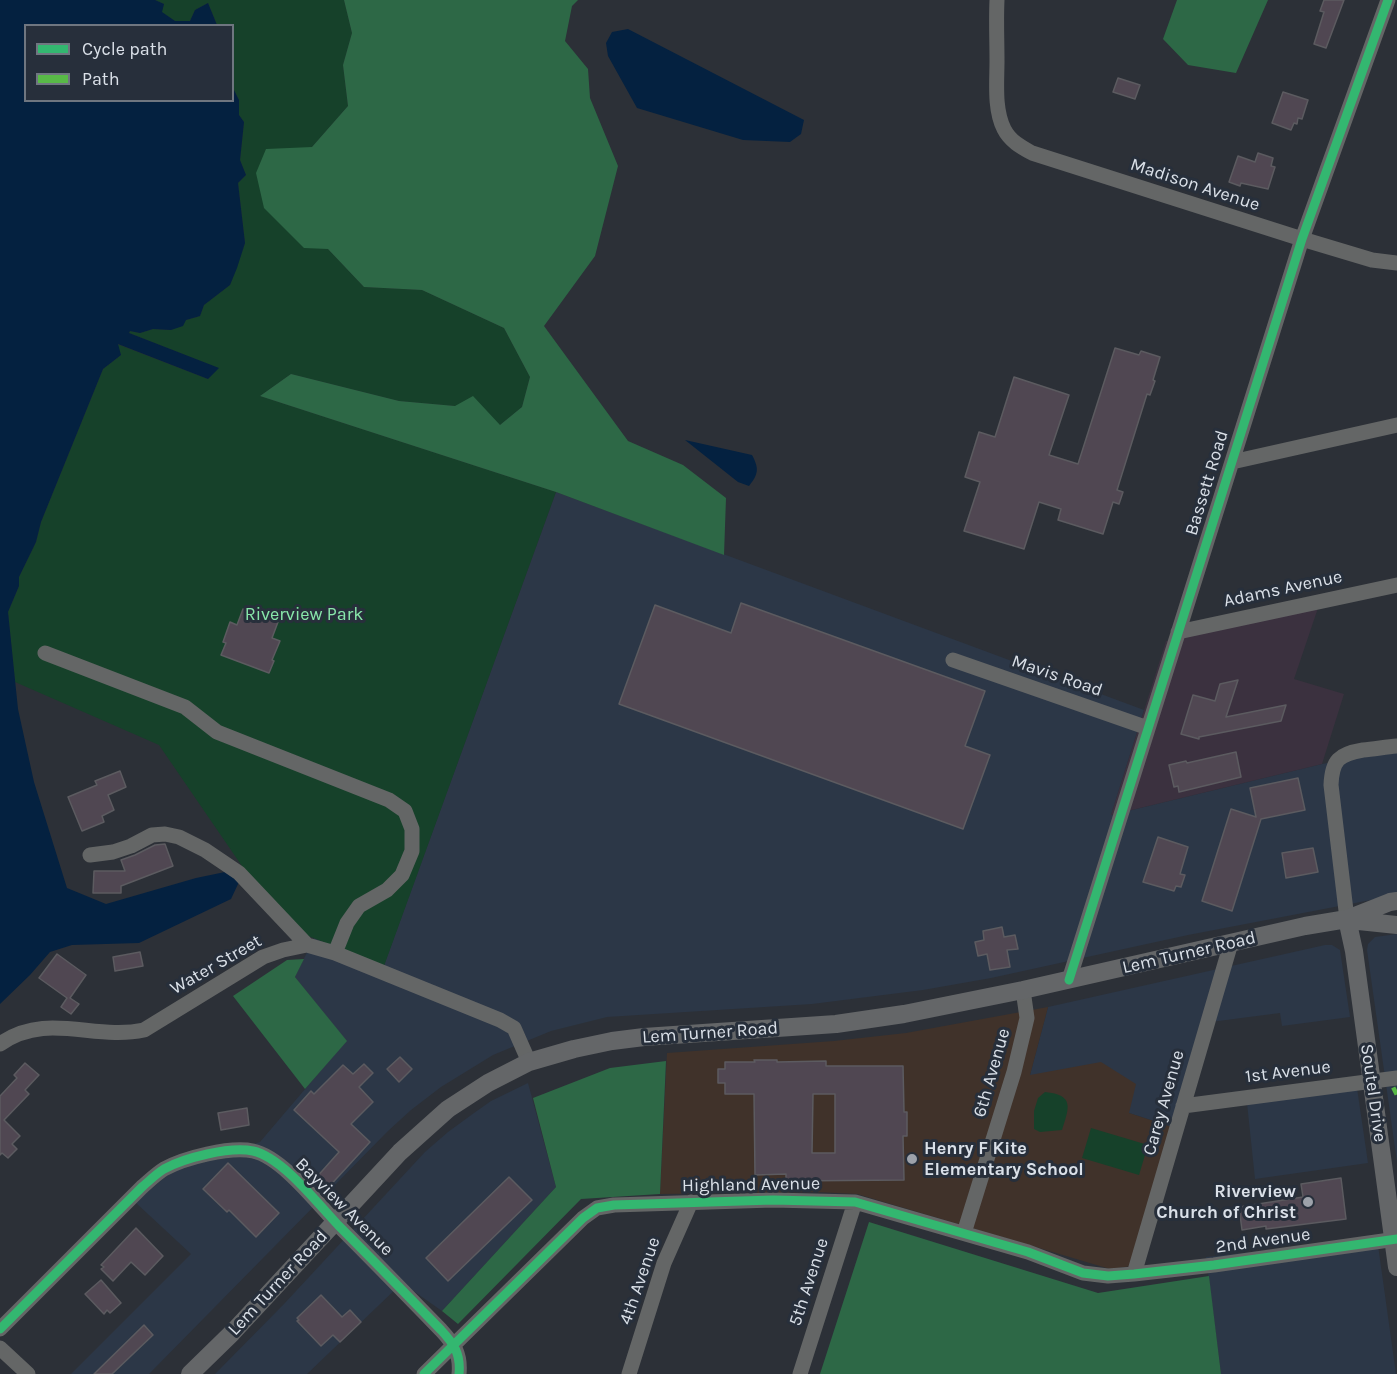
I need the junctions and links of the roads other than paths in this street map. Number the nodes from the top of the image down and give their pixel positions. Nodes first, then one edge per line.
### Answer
1 (997, 0) edge
2 (1388, 0) edge
3 (1302, 239) junction
4 (1397, 263) edge
5 (1397, 425) edge
6 (1232, 462) junction
7 (1397, 585) edge
8 (1178, 632) junction
9 (45, 653) dead end
10 (953, 660) dead end
11 (1148, 728) junction
12 (1397, 746) edge
13 (90, 855) dead end
14 (1397, 901) edge
15 (1347, 919) junction
16 (1397, 925) edge
17 (1232, 943) junction
18 (308, 945) junction
19 (335, 953) junction
20 (1068, 980) junction
21 (1023, 990) junction
22 (0, 1044) edge
23 (529, 1062) junction
24 (1397, 1078) edge
25 (1372, 1082) junction
26 (1183, 1106) junction
27 (691, 1202) junction
28 (855, 1202) junction
29 (336, 1222) junction
30 (964, 1233) junction
31 (1395, 1240) edge
32 (1397, 1267) edge
33 (1134, 1274) junction
34 (0, 1329) edge
35 (454, 1345) junction
36 (0, 1348) edge
37 (28, 1374) edge
38 (190, 1374) edge
39 (424, 1374) edge
40 (459, 1374) edge
41 (629, 1374) edge
42 (800, 1374) edge

1 - 3 street, Madison Avenue
2 - 3 street, Bassett Road
3 - 4 street, Madison Avenue
3 - 6 street, Bassett Road
5 - 6 street
6 - 8 street, Bassett Road
7 - 8 street, Adams Avenue
8 - 11 street, Bassett Road
9 - 19 street
10 - 11 street, Mavis Road
11 - 20 street, Bassett Road
12 - 15 street
13 - 18 street
14 - 15 main road, Lem Turner Road
15 - 16 main road, Lem Turner Road
15 - 17 main road, Lem Turner Road
15 - 25 main road, Soutel Drive
17 - 20 main road, Lem Turner Road
17 - 26 street, Carey Avenue
18 - 19 street, Water Street
18 - 22 street, Water Street
19 - 23 street, Water Street
20 - 21 main road, Lem Turner Road
21 - 23 main road, Lem Turner Road
21 - 30 street, 6th Avenue
23 - 29 main road, Lem Turner Road
24 - 25 street, 1st Avenue
25 - 26 street, 1st Avenue
25 - 31 main road, Soutel Drive
26 - 33 street, Carey Avenue
27 - 28 street, Highland Avenue
27 - 35 street, Highland Avenue
27 - 41 street, 4th Avenue
28 - 30 street, Highland Avenue
28 - 42 street, 5th Avenue
29 - 34 street, Bayview Avenue
29 - 35 street, Bayview Avenue
29 - 38 main road, Lem Turner Road
30 - 33 street, Highland Avenue
31 - 32 main road, Soutel Drive
31 - 33 street, 2nd Avenue
35 - 39 street, Highland Avenue
35 - 40 street
36 - 37 street

